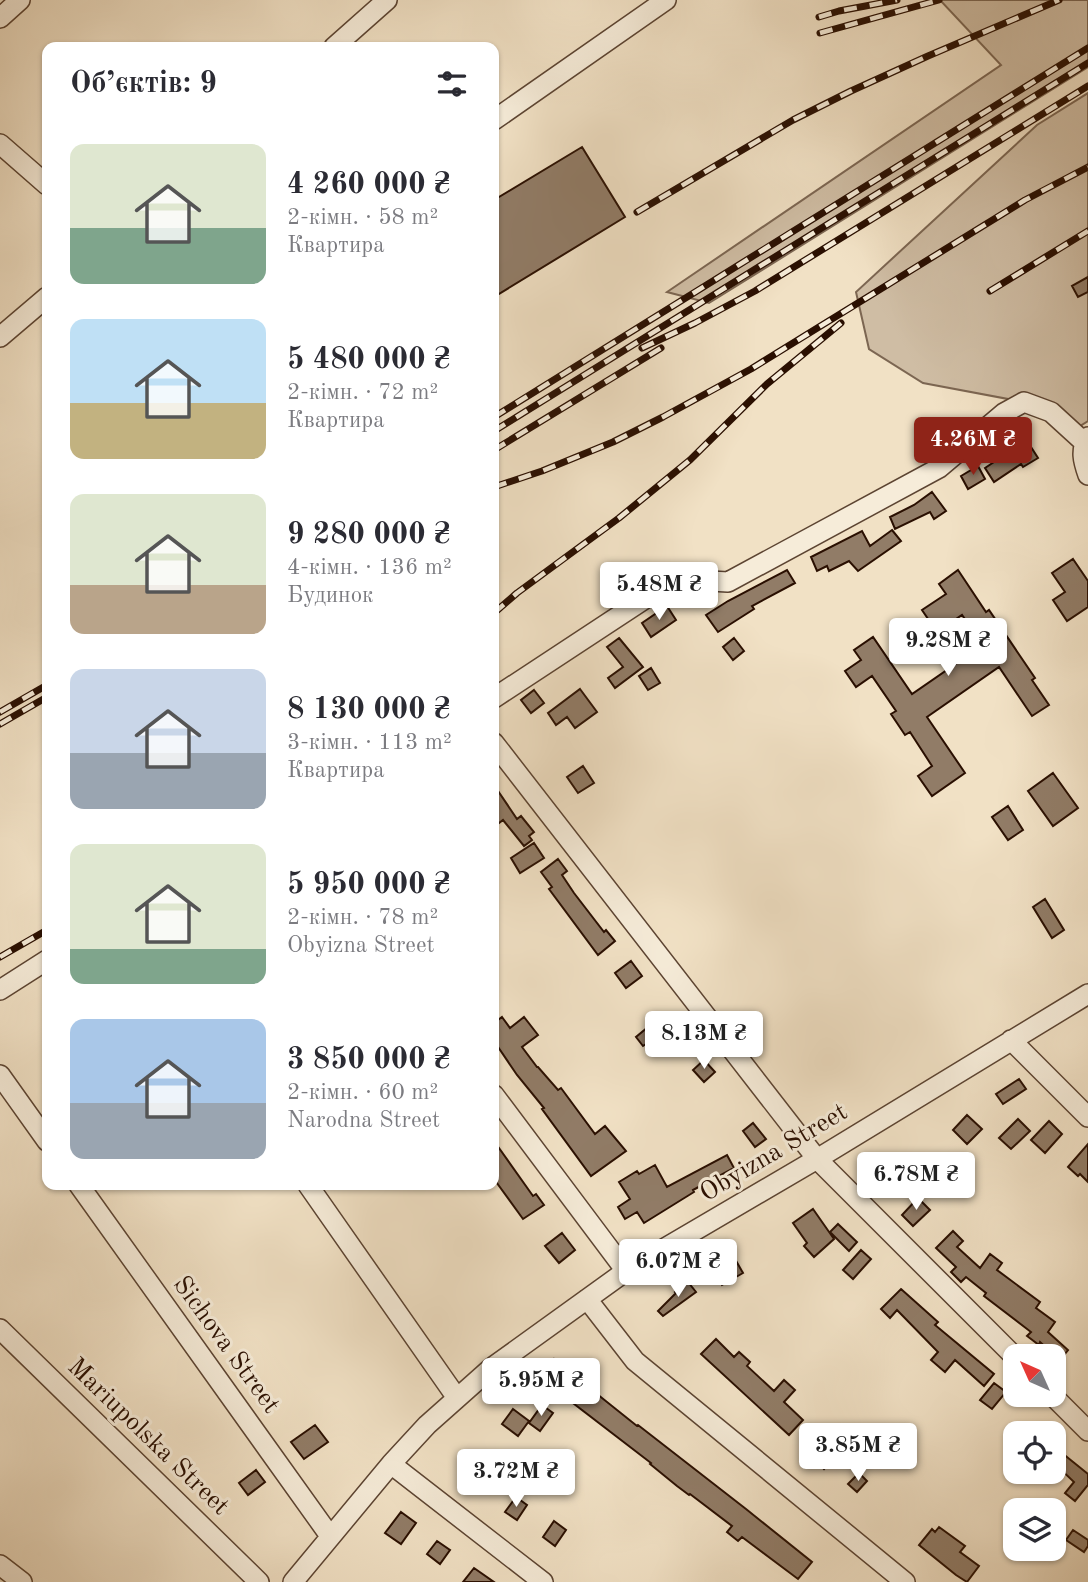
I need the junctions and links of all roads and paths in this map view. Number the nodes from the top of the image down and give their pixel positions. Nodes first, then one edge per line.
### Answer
1 (20, 0) edge
2 (387, 0) edge
3 (666, 0) edge
4 (0, 18) edge
5 (340, 42) edge
6 (499, 117) edge
7 (0, 144) edge
8 (42, 181) edge
9 (42, 302) edge
10 (0, 337) edge
11 (1086, 440) edge
12 (1088, 475) edge
13 (499, 695) edge
14 (499, 749) edge
15 (42, 963) edge
16 (0, 990) edge
17 (1088, 994) edge
18 (1011, 1040) junction
19 (0, 1075) edge
20 (499, 1102) edge
21 (1088, 1117) edge
22 (42, 1134) edge
23 (817, 1159) junction
24 (83, 1190) edge
25 (311, 1190) edge
26 (626, 1271) junction
27 (587, 1299) junction
28 (0, 1329) edge
29 (1003, 1345) edge
30 (457, 1398) junction
31 (1064, 1407) edge
32 (1088, 1431) edge
33 (391, 1464) junction
34 (330, 1536) junction
35 (0, 1565) edge
36 (22, 1582) edge
37 (259, 1582) edge
38 (293, 1582) edge
39 (543, 1582) edge
40 (905, 1582) edge

1 - 4 street
2 - 5 street
3 - 6 street
7 - 8 street
9 - 10 street
11 - 12 street
11 - 13 street
14 - 23 street
15 - 16 street
17 - 18 street, Obyizna Street
18 - 21 street
18 - 23 street, Obyizna Street
19 - 22 street
20 - 26 street
23 - 26 street, Obyizna Street
23 - 29 street
24 - 34 street, Sichova Street
25 - 30 street
26 - 27 street, Obyizna Street
27 - 30 street, Obyizna Street
27 - 40 street
28 - 37 street, Mariupolska Street
30 - 33 street, Obyizna Street
31 - 32 street
33 - 34 street, Obyizna Street
33 - 39 street
34 - 38 street, Obyizna Street
35 - 36 street

